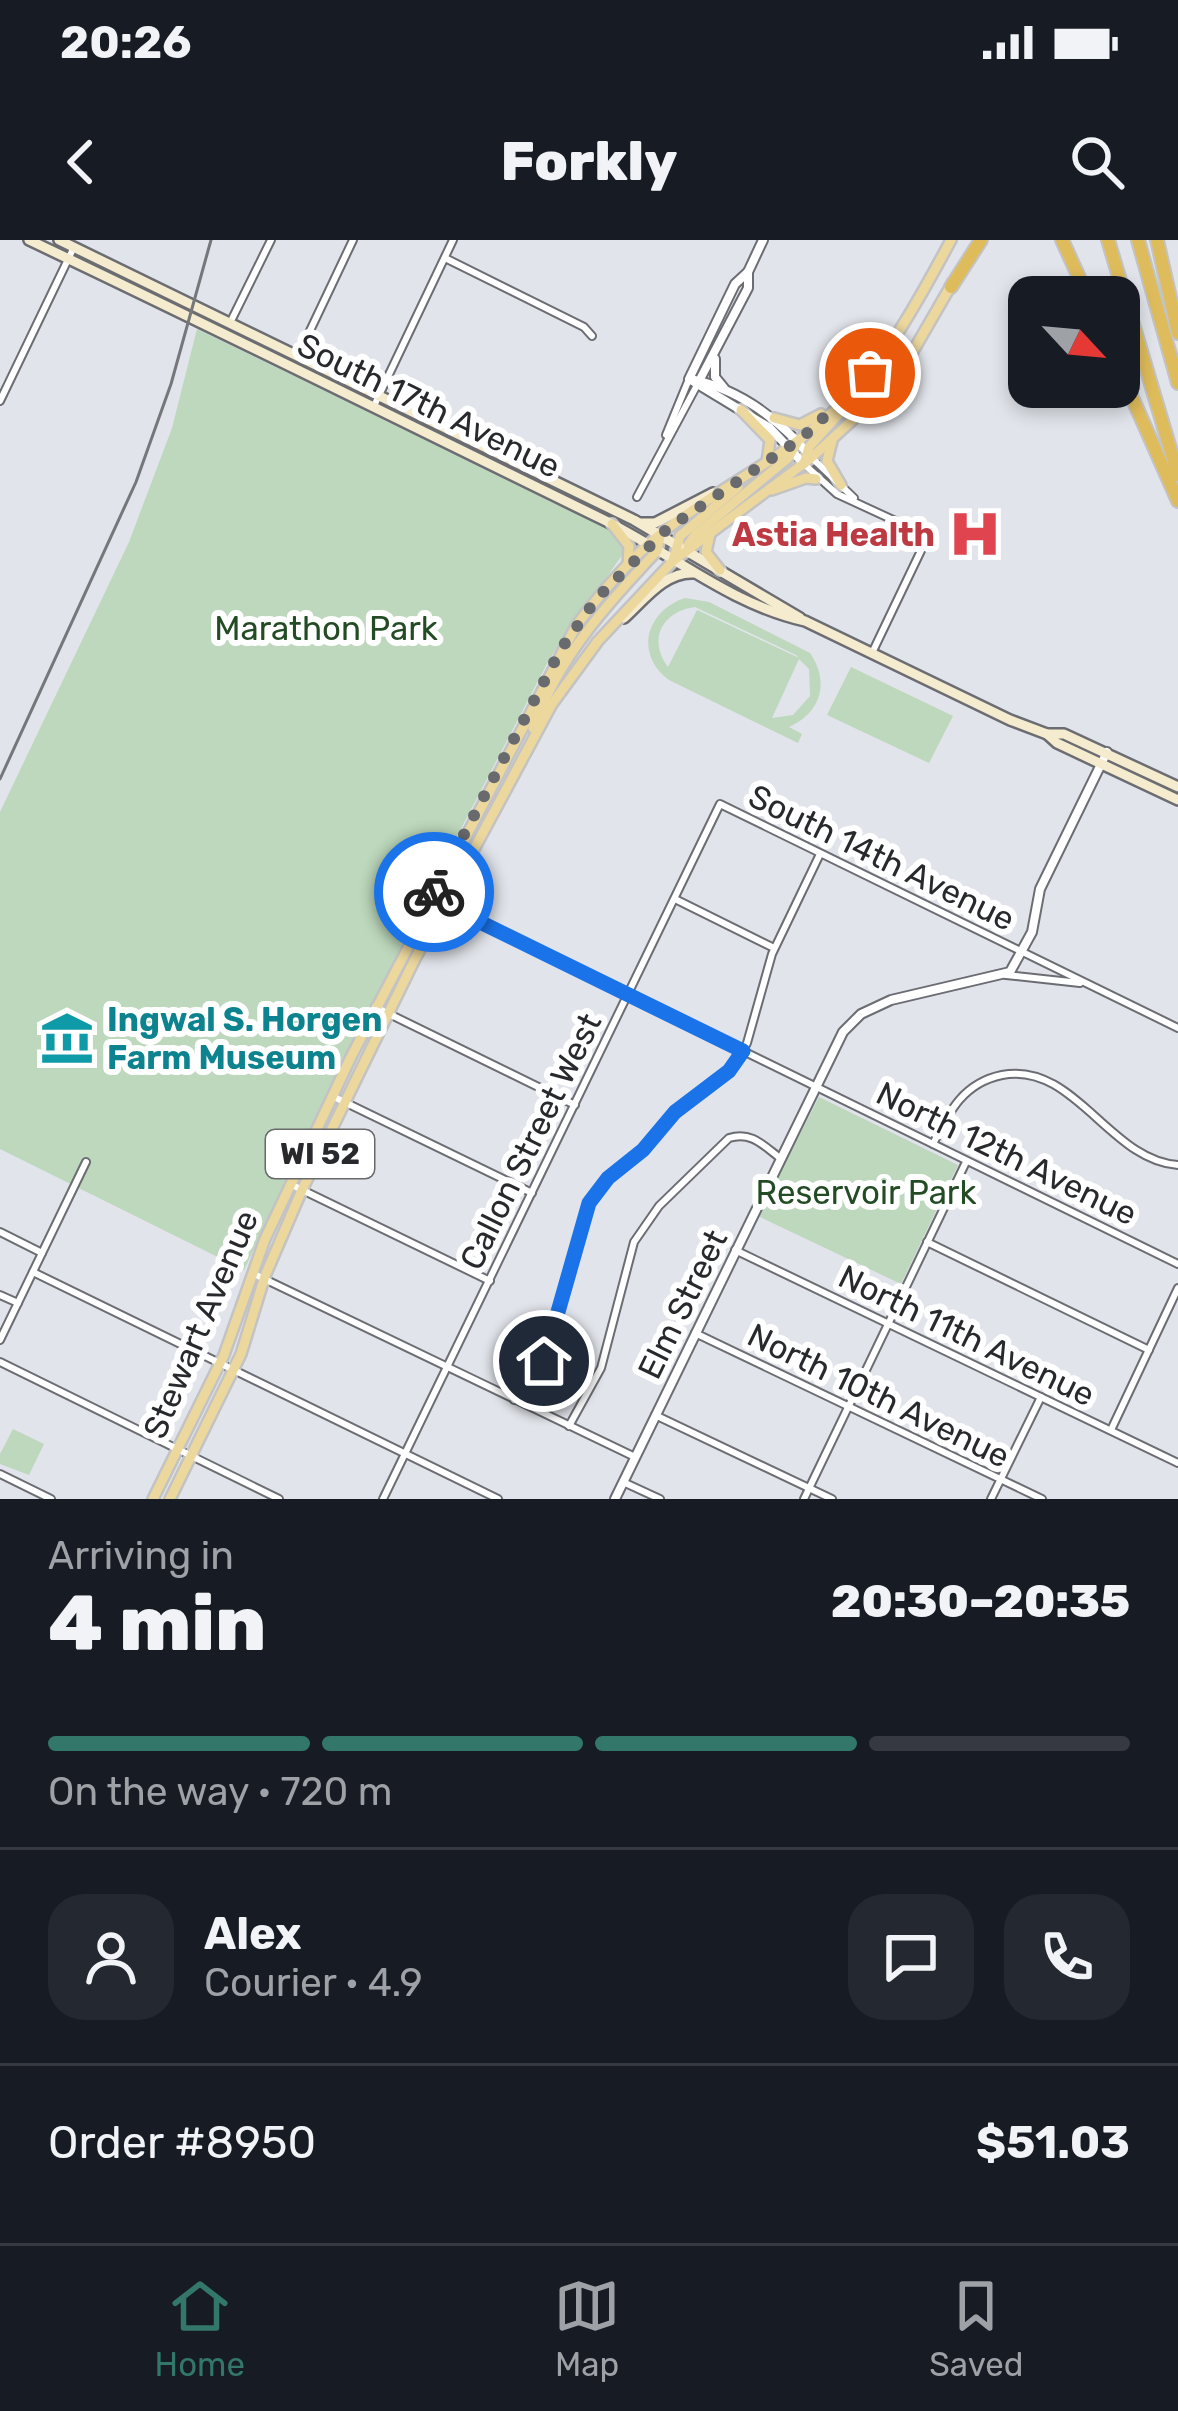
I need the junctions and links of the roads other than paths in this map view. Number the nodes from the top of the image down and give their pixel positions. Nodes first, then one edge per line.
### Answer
1 (28, 240) edge
2 (59, 240) edge
3 (271, 240) edge
4 (353, 240) edge
5 (453, 240) edge
6 (763, 240) edge
7 (951, 240) edge
8 (978, 240) edge
9 (1062, 240) edge
10 (1108, 240) edge
11 (1157, 240) edge
12 (1139, 242) edge
13 (74, 247) junction
14 (445, 258) junction
15 (68, 259) junction
16 (748, 272) junction
17 (1078, 276) edge
18 (951, 287) joint
19 (230, 324) junction
20 (1178, 333) edge
21 (224, 336) junction
22 (592, 336) dead end
23 (716, 352) junction
24 (298, 357) junction
25 (292, 369) junction
26 (867, 377) junction
27 (695, 382) junction
28 (1178, 383) edge
29 (854, 390) junction
30 (730, 393) junction
31 (379, 397) junction
32 (0, 400) edge
33 (373, 408) junction
34 (1137, 408) edge
35 (741, 410) junction
36 (775, 418) junction
37 (832, 440) junction
38 (794, 446) junction
39 (807, 458) junction
40 (767, 462) junction
41 (750, 474) junction
42 (1178, 475) edge
43 (816, 479) junction
44 (841, 485) junction
45 (730, 487) junction
46 (637, 497) dead end
47 (756, 497) junction
48 (856, 501) junction
49 (1178, 501) edge
50 (634, 520) junction
51 (612, 524) junction
52 (713, 530) junction
53 (660, 536) junction
54 (676, 544) junction
55 (653, 548) junction
56 (687, 550) junction
57 (674, 561) junction
58 (628, 565) junction
59 (720, 570) junction
60 (695, 573) junction
61 (805, 621) junction
62 (598, 641) junction
63 (872, 653) junction
64 (1047, 734) junction
65 (526, 747) junction
66 (1107, 752) junction
67 (1101, 763) junction
68 (1178, 787) edge
69 (1178, 800) edge
70 (720, 804) joint
71 (821, 853) junction
72 (431, 898) junction
73 (674, 899) junction
74 (443, 904) junction
75 (774, 948) junction
76 (1023, 952) junction
77 (1006, 975) junction
78 (1087, 983) junction
79 (627, 994) junction
80 (375, 1007) junction
81 (388, 1014) junction
82 (1178, 1028) edge
83 (743, 1051) junction
84 (814, 1086) junction
85 (332, 1096) junction
86 (345, 1102) junction
87 (575, 1105) junction
88 (933, 1144) junction
89 (779, 1158) junction
90 (967, 1161) junction
91 (86, 1162) dead end
92 (1178, 1165) edge
93 (290, 1184) junction
94 (302, 1190) junction
95 (532, 1193) junction
96 (0, 1232) edge
97 (927, 1242) junction
98 (735, 1250) junction
99 (42, 1253) junction
100 (1178, 1264) edge
101 (33, 1272) junction
102 (252, 1273) junction
103 (264, 1280) junction
104 (490, 1281) junction
105 (1178, 1288) edge
106 (0, 1294) edge
107 (18, 1303) junction
108 (888, 1324) junction
109 (695, 1334) junction
110 (0, 1340) edge
111 (1149, 1350) junction
112 (0, 1363) edge
113 (220, 1363) junction
114 (447, 1368) junction
115 (234, 1370) junction
116 (1041, 1397) junction
117 (514, 1400) junction
118 (848, 1406) junction
119 (656, 1415) junction
120 (569, 1426) junction
121 (1111, 1430) junction
122 (178, 1450) junction
123 (406, 1454) junction
124 (192, 1457) junction
125 (635, 1457) junction
126 (1178, 1462) edge
127 (0, 1474) edge
128 (1001, 1480) junction
129 (623, 1482) junction
130 (809, 1488) junction
131 (51, 1499) edge
132 (153, 1499) edge
133 (170, 1499) edge
134 (279, 1499) edge
135 (383, 1499) edge
136 (498, 1499) edge
137 (615, 1499) edge
138 (660, 1499) edge
139 (804, 1499) edge
140 (832, 1499) edge
141 (992, 1499) edge
142 (1042, 1499) edge

1 - 15 main road, South 17th Avenue
2 - 13 main road, South 17th Avenue
3 - 19 street
4 - 24 street
5 - 14 street
6 - 16 street
7 - 26 main road, WI 52
8 - 18 highway
9 - 17 highway
10 - 42 highway
11 - 20 highway
12 - 28 highway
13 - 15 street
13 - 19 main road, South 17th Avenue
14 - 22 street
14 - 31 street
15 - 21 main road, South 17th Avenue
15 - 32 street
16 - 23 street
16 - 27 street
18 - 37 main road, WI 52
19 - 21 street
19 - 24 main road, South 17th Avenue
21 - 25 main road, South 17th Avenue
23 - 27 street
23 - 30 street
24 - 25 street
24 - 31 main road, South 17th Avenue
25 - 33 main road, South 17th Avenue
26 - 29 main road, WI 52
26 - 39 main road
27 - 30 street
27 - 35 street
27 - 46 street
29 - 36 main road
29 - 38 main road, WI 52
30 - 36 street
31 - 33 street
31 - 50 main road, South 17th Avenue
33 - 51 main road, South 17th Avenue
34 - 49 highway
35 - 38 street
35 - 40 main road
36 - 38 street
37 - 39 main road, WI 52
37 - 44 main road
38 - 39 street
38 - 40 main road, WI 52
38 - 56 main road
39 - 43 street
39 - 44 street
39 - 47 main road, WI 52
40 - 41 main road, WI 52
41 - 45 main road, WI 52
41 - 54 main road
43 - 47 main road
43 - 48 street
44 - 48 street
45 - 50 main road
45 - 53 main road, WI 52
47 - 52 main road, WI 52
48 - 63 street
50 - 53 main road, South 17th Avenue
51 - 55 main road, South 17th Avenue
51 - 58 main road
52 - 56 main road, WI 52
52 - 59 main road
53 - 54 main road, South 17th Avenue
53 - 55 main road, WI 52
54 - 56 main road, South 17th Avenue
54 - 57 main road
55 - 57 main road, South 17th Avenue
55 - 58 main road, Stewart Avenue / WI 52
55 - 65 main road
56 - 57 main road, WI 52
56 - 59 main road, South 17th Avenue
57 - 60 main road, South 17th Avenue
57 - 62 main road, Stewart Avenue / WI 52
58 - 72 main road, Stewart Avenue / WI 52
59 - 61 main road, South 17th Avenue
60 - 61 main road, South 17th Avenue
60 - 62 main road
61 - 63 main road, South 17th Avenue
62 - 65 main road, Stewart Avenue / WI 52
63 - 64 main road, South 17th Avenue
64 - 66 main road, South 17th Avenue
64 - 67 main road, South 17th Avenue
65 - 74 main road, Stewart Avenue / WI 52
66 - 67 street
66 - 68 main road, South 17th Avenue
67 - 69 main road, South 17th Avenue
67 - 76 street
70 - 71 street, South 14th Avenue
70 - 73 street, Callon Street West
71 - 75 street
71 - 76 street, South 14th Avenue
72 - 74 street, North 12th Avenue
72 - 80 main road, Stewart Avenue / WI 52
73 - 75 street
73 - 79 street, Callon Street West
74 - 79 street, North 12th Avenue
74 - 81 main road, Stewart Avenue / WI 52
75 - 83 street
76 - 77 street
76 - 78 street, South 14th Avenue
77 - 78 street, Elm Street
77 - 84 street, Elm Street
78 - 82 street, South 14th Avenue
79 - 83 street, North 12th Avenue
79 - 87 street, Callon Street West
80 - 81 street
80 - 85 main road, Stewart Avenue / WI 52
81 - 86 main road, Stewart Avenue / WI 52
81 - 87 street
83 - 84 street, North 12th Avenue
83 - 117 street
84 - 88 street, North 12th Avenue
84 - 89 street, Elm Street
85 - 86 street
85 - 93 main road, Stewart Avenue / WI 52
86 - 94 main road, Stewart Avenue / WI 52
86 - 95 street
87 - 95 street, Callon Street West
88 - 90 street, North 12th Avenue
88 - 92 street
89 - 98 street, Elm Street
89 - 120 street
90 - 97 street
90 - 100 street, North 12th Avenue
91 - 99 street
93 - 94 street
93 - 102 main road, Stewart Avenue / WI 52
94 - 103 main road, Stewart Avenue / WI 52
94 - 104 street
95 - 104 street, Callon Street West
96 - 99 street
97 - 108 street
97 - 111 street
98 - 108 street, North 11th Avenue
98 - 109 street, Elm Street
99 - 101 street
101 - 107 street
101 - 113 street
102 - 103 street
102 - 113 main road, Stewart Avenue / WI 52
103 - 114 street
103 - 115 main road, Stewart Avenue / WI 52
104 - 114 street, Callon Street West
105 - 111 street
106 - 107 street
107 - 110 street
108 - 116 street, North 11th Avenue
108 - 118 street
109 - 118 street, North 10th Avenue
109 - 119 street, Elm Street
111 - 121 street
112 - 122 street
113 - 115 street
113 - 122 main road, Stewart Avenue / WI 52
114 - 117 street
114 - 123 street, Callon Street West
115 - 123 street
115 - 124 main road, Stewart Avenue / WI 52
116 - 121 street, North 11th Avenue
116 - 128 street
117 - 120 street
118 - 128 street, North 10th Avenue
118 - 130 street
119 - 125 street, Elm Street
119 - 130 street
120 - 125 street
121 - 126 street, North 11th Avenue
122 - 124 street
122 - 132 main road, Stewart Avenue / WI 52
123 - 135 street, Callon Street West
123 - 136 street
124 - 133 main road, Stewart Avenue / WI 52
124 - 134 street
125 - 129 street, Elm Street
127 - 131 street
128 - 141 street
128 - 142 street, North 10th Avenue
129 - 137 street, Elm Street
129 - 138 street
130 - 139 street
130 - 140 street

